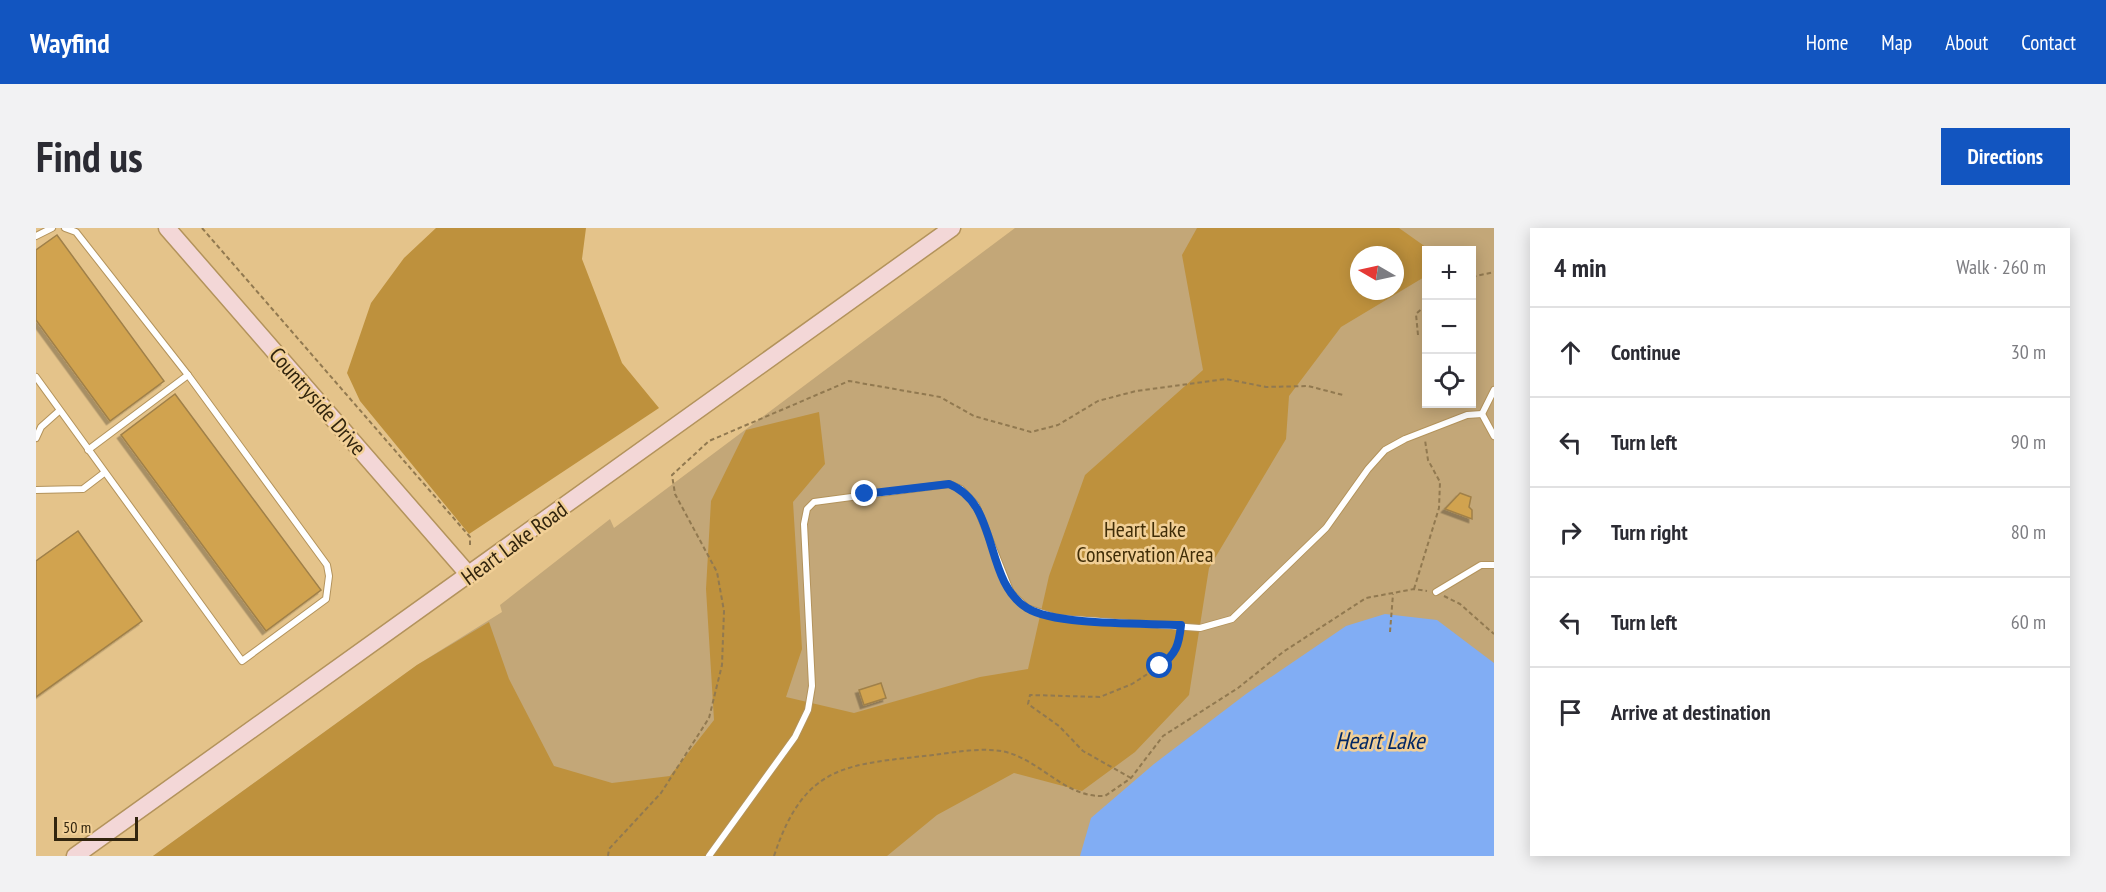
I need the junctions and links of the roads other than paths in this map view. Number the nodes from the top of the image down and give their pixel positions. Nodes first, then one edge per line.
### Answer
1 (52, 228) edge
2 (65, 228) edge
3 (167, 228) edge
4 (952, 228) edge
5 (36, 236) edge
6 (188, 375) junction
7 (36, 377) edge
8 (1494, 390) edge
9 (59, 411) junction
10 (1482, 414) junction
11 (1494, 436) edge
12 (36, 438) edge
13 (88, 450) junction
14 (104, 472) junction
15 (36, 490) edge
16 (1494, 565) edge
17 (469, 575) junction
18 (1436, 592) road end
19 (75, 856) edge
20 (709, 856) edge

1 - 5 lane
2 - 6 lane
3 - 17 street, Countryside Drive
4 - 17 street, Heart Lake Road
6 - 13 lane
6 - 14 lane
7 - 9 lane
8 - 10 lane
9 - 12 lane
9 - 13 lane
10 - 11 lane
10 - 20 lane
13 - 14 lane
14 - 15 lane
16 - 18 lane
17 - 19 street, Heart Lake Road

